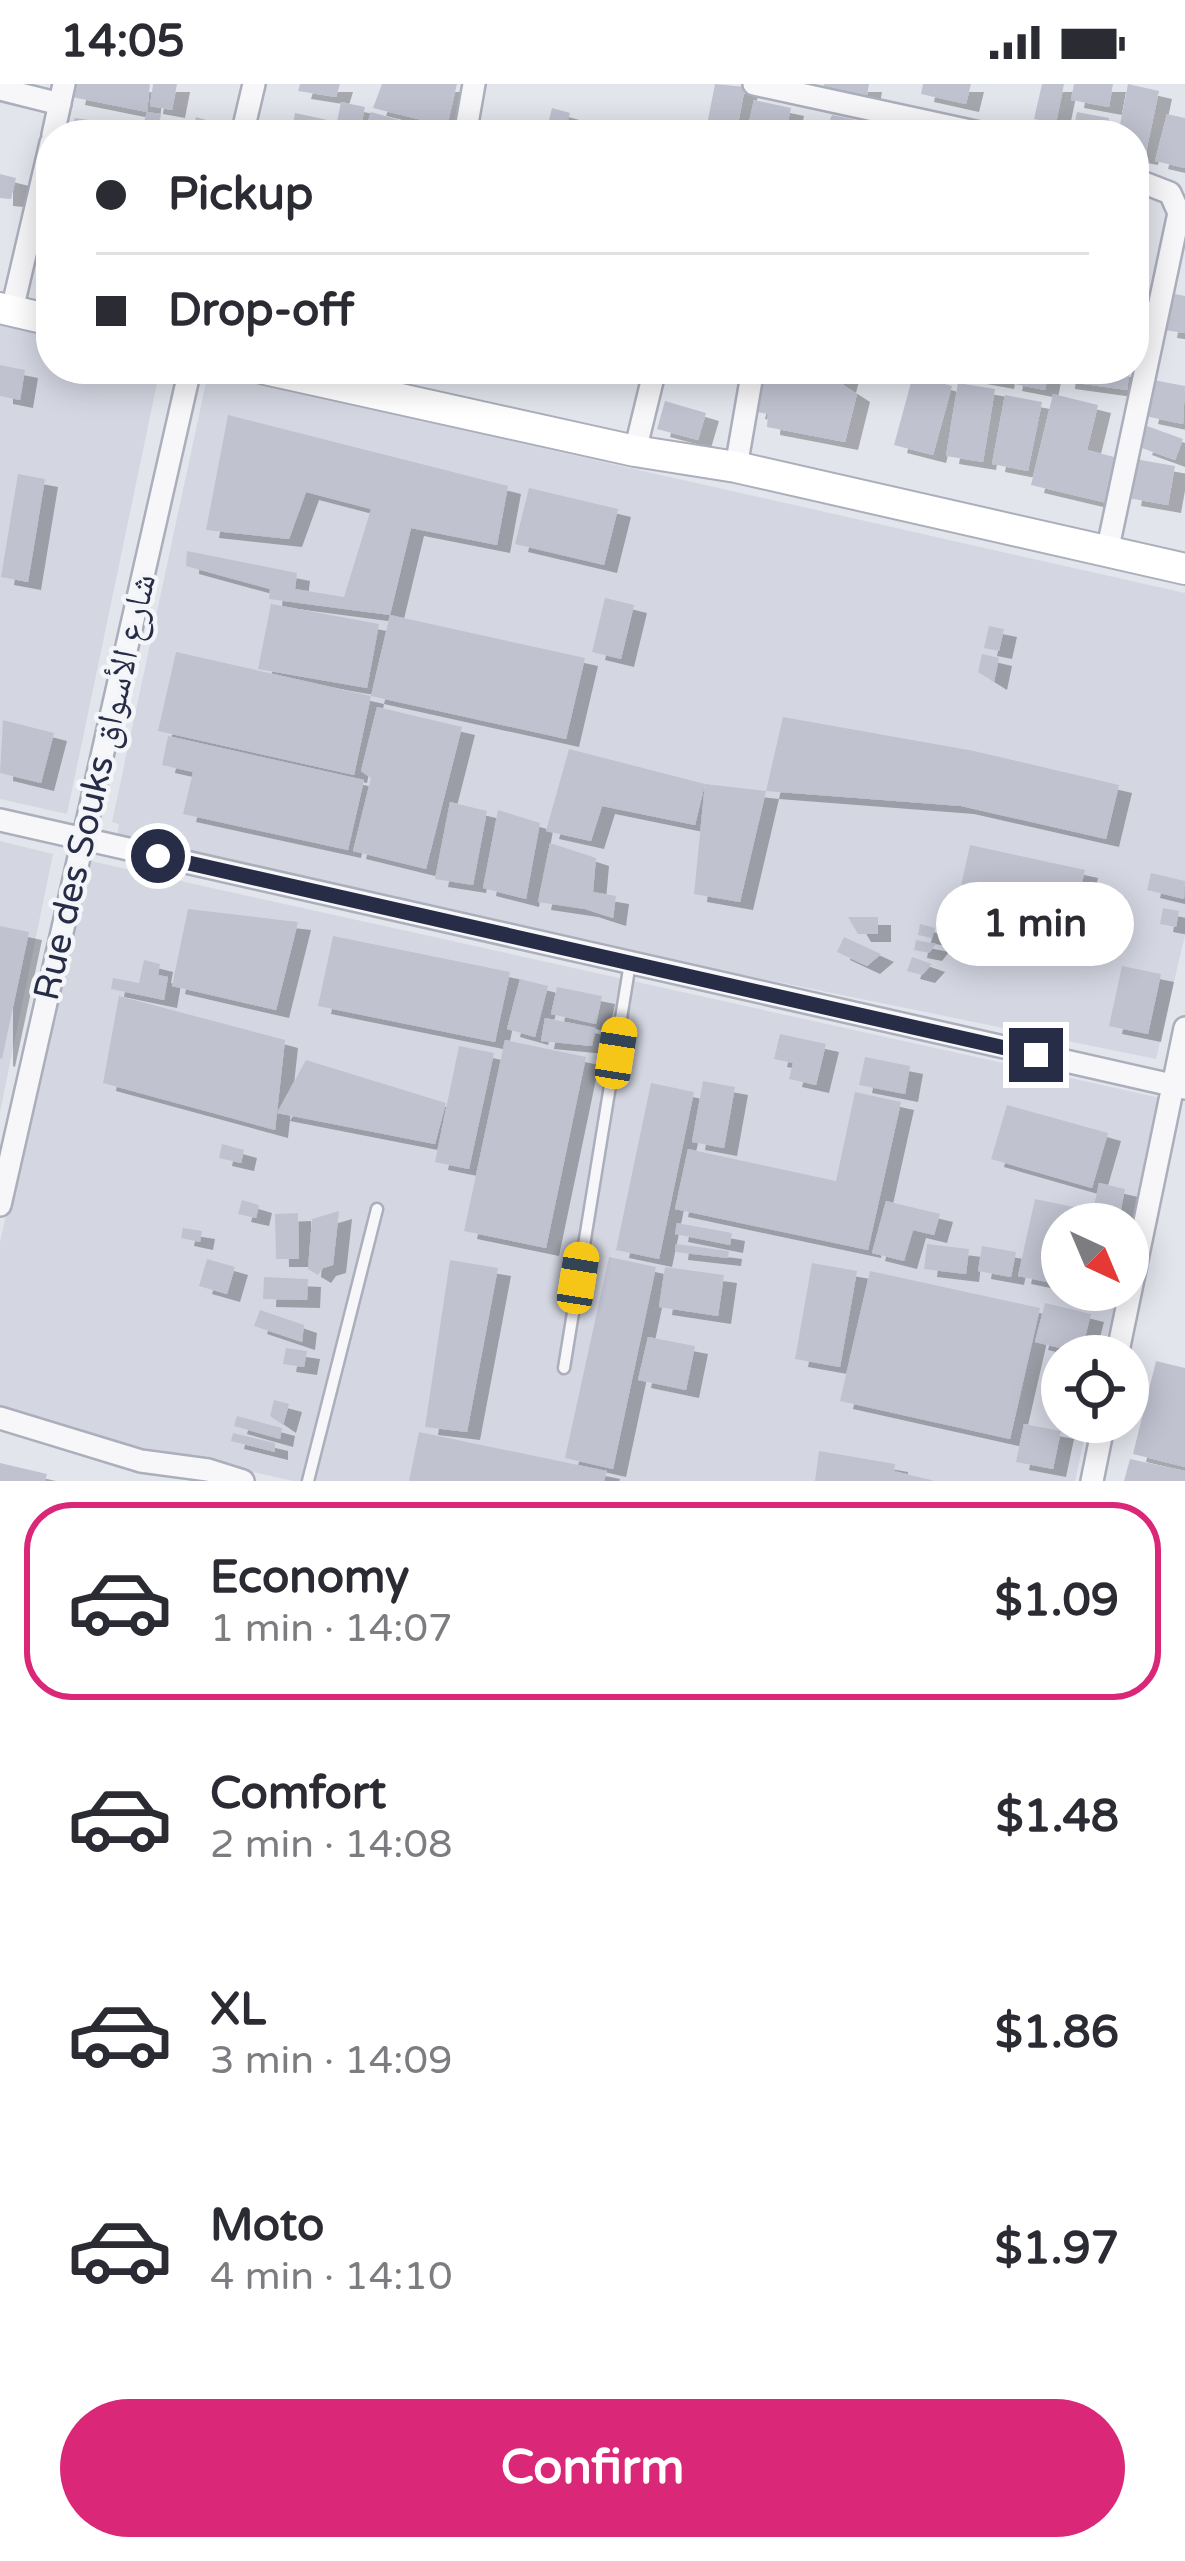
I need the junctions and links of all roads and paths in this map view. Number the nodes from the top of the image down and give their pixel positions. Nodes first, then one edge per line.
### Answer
1 (254, 84) edge
2 (474, 84) edge
3 (754, 84) edge
4 (0, 89) edge
5 (62, 94) edge
6 (246, 120) edge
7 (468, 120) edge
8 (920, 120) edge
9 (1149, 185) edge
10 (36, 198) edge
11 (6, 309) edge
12 (36, 316) edge
13 (1149, 324) edge
14 (187, 384) edge
15 (332, 384) edge
16 (651, 384) edge
17 (750, 384) edge
18 (1137, 384) edge
19 (634, 451) junction
20 (736, 467) junction
21 (1107, 552) junction
22 (1185, 569) edge
23 (0, 820) edge
24 (82, 839) junction
25 (630, 963) junction
26 (1185, 1028) edge
27 (1179, 1087) edge
28 (0, 1205) edge
29 (377, 1209) dead end
30 (1122, 1335) edge
31 (564, 1368) dead end
32 (0, 1418) edge
33 (1100, 1443) edge
34 (142, 1471) edge
35 (243, 1481) edge
36 (308, 1481) edge
37 (1092, 1481) edge

1 - 6 street
2 - 7 street
3 - 8 street
4 - 5 street
9 - 13 street
10 - 11 street
11 - 12 main road
14 - 24 street, Rue des Souks شارع الأسواق
15 - 19 main road
16 - 19 street
17 - 20 street
18 - 21 street
19 - 20 main road
20 - 21 main road
21 - 22 main road
23 - 24 street
24 - 25 street
24 - 28 street, Rue des Souks شارع الأسواق
25 - 27 street
25 - 31 lane
26 - 27 street
27 - 30 street
29 - 36 lane
32 - 34 street
33 - 37 street
34 - 35 street

